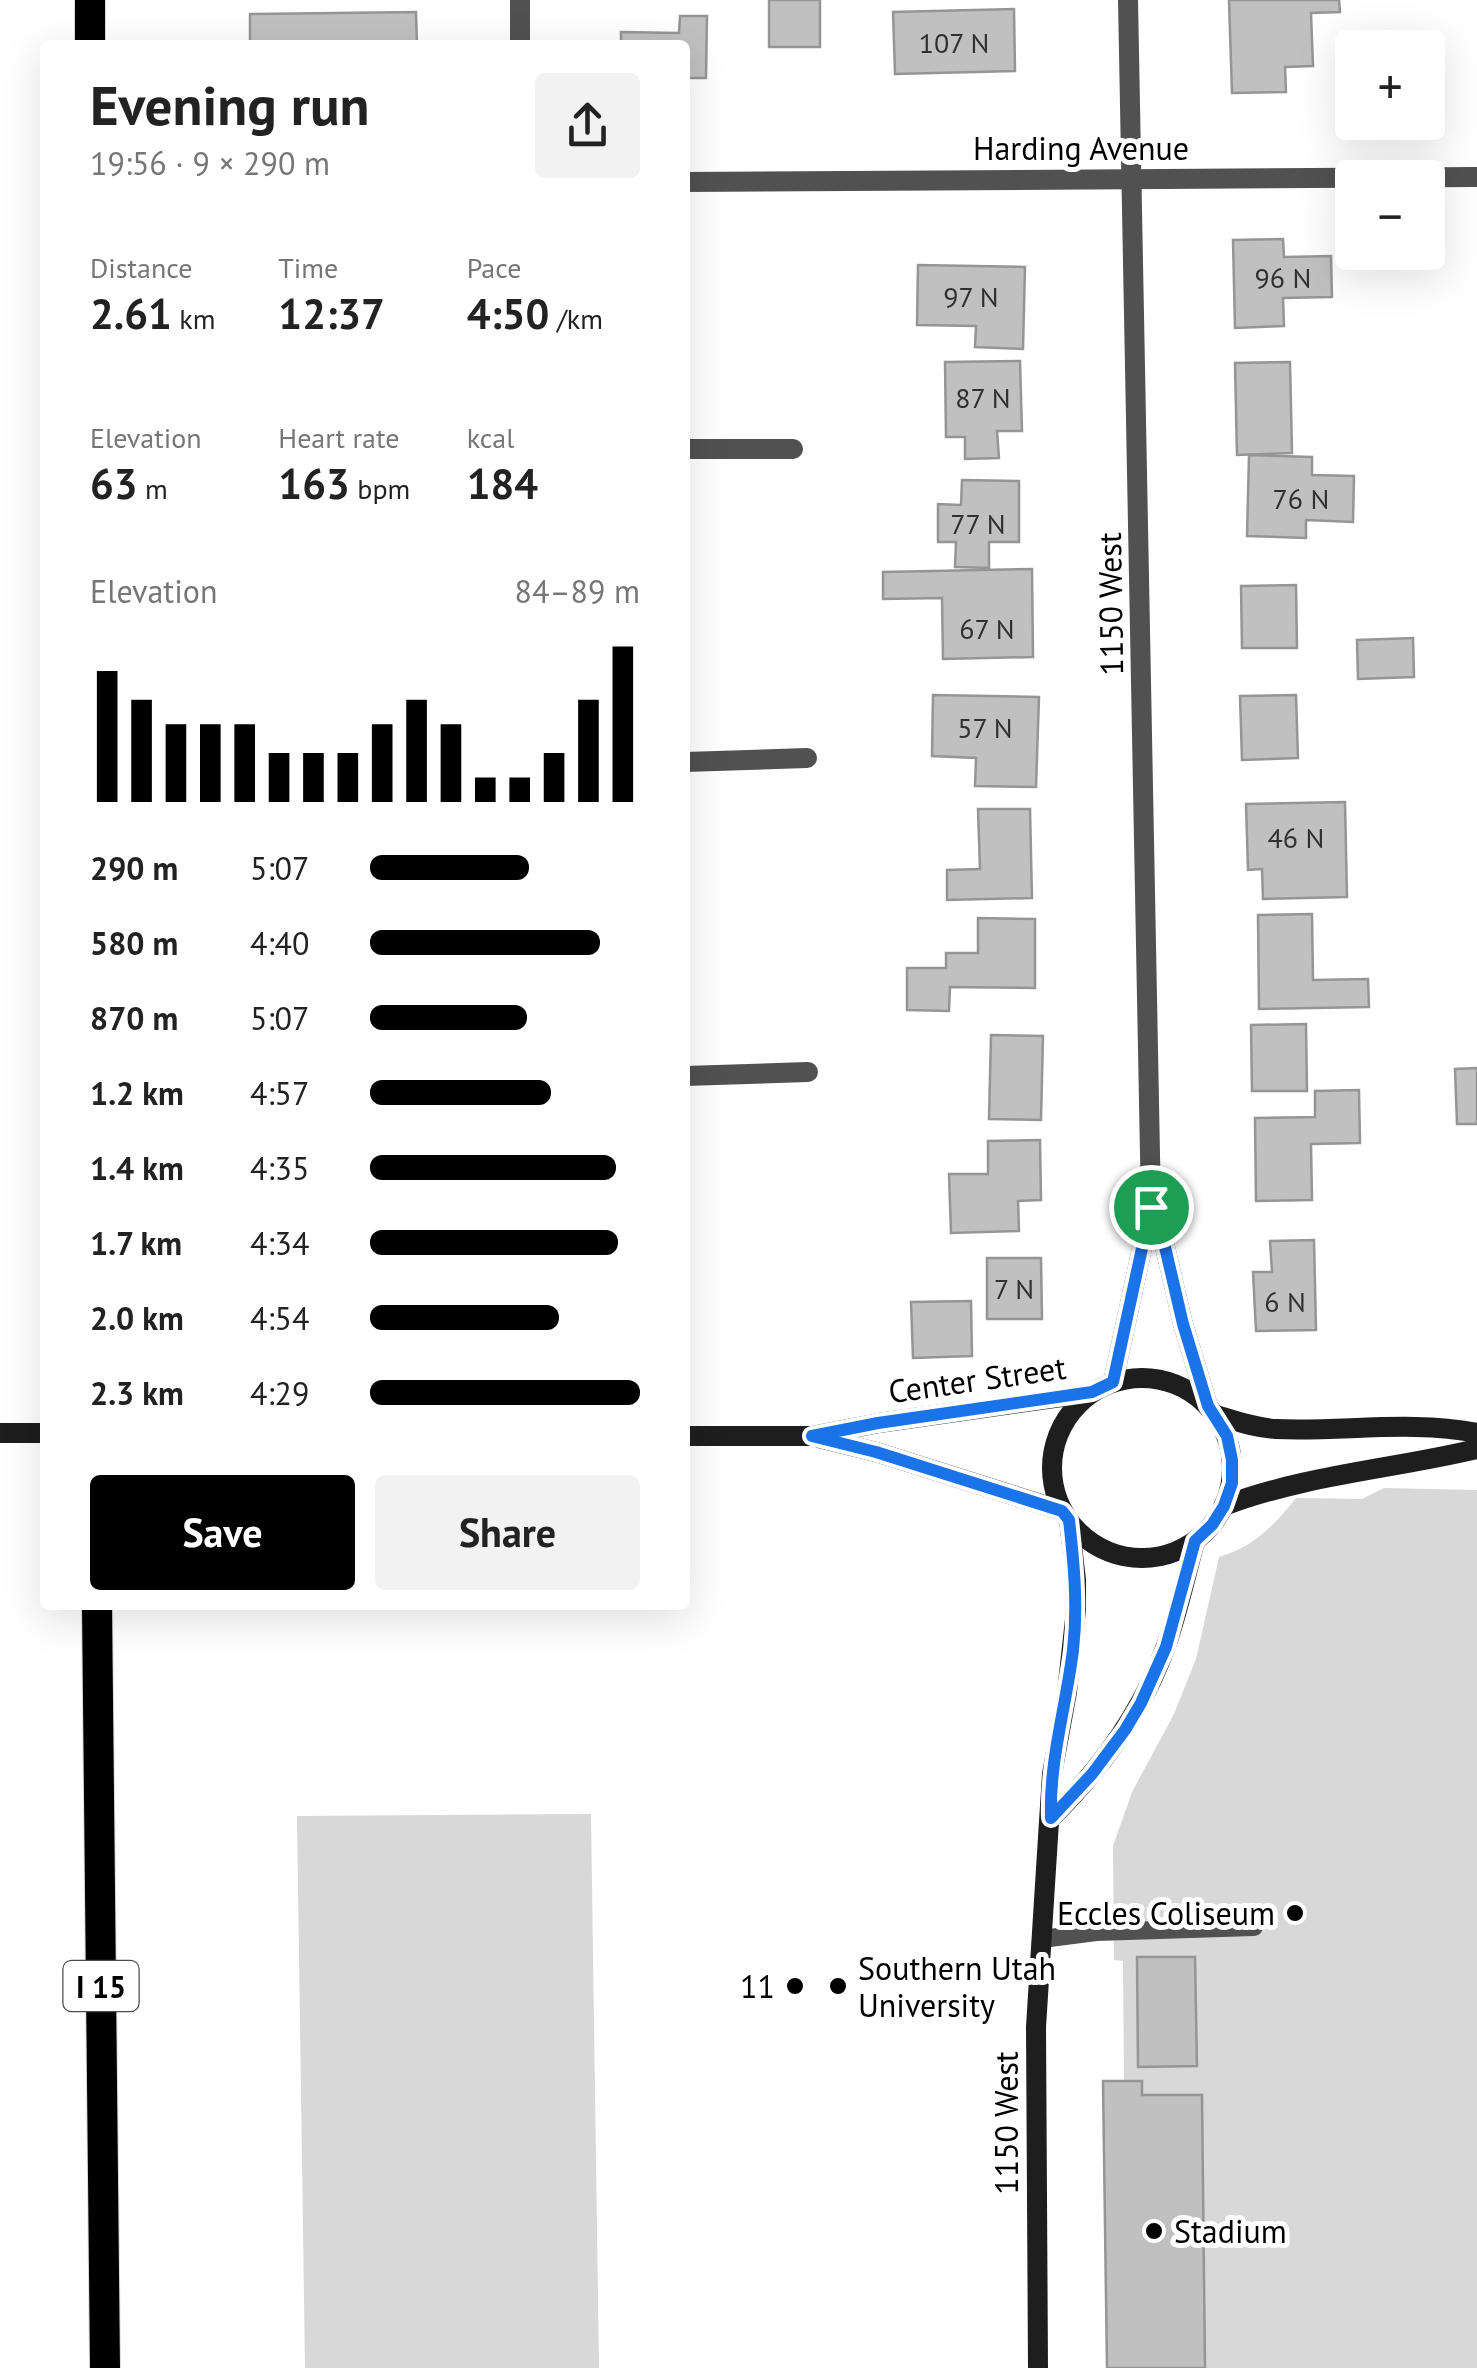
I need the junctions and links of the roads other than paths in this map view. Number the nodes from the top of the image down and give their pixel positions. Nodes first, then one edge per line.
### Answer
1 (90, 0) edge
2 (520, 0) edge
3 (1128, 0) edge
4 (90, 40) edge
5 (520, 40) edge
6 (1477, 177) edge
7 (1131, 178) junction
8 (690, 182) edge
9 (690, 449) edge
10 (793, 449) dead end
11 (807, 758) dead end
12 (690, 762) edge
13 (808, 1072) dead end
14 (690, 1076) edge
15 (1151, 1207) junction
16 (1113, 1382) junction
17 (1092, 1392) junction
18 (1212, 1410) junction
19 (0, 1432) edge
20 (40, 1433) edge
21 (1477, 1433) edge
22 (690, 1436) edge
23 (812, 1436) junction
24 (1477, 1449) edge
25 (1224, 1506) junction
26 (1066, 1516) junction
27 (1195, 1541) junction
28 (97, 1610) edge
29 (1051, 1818) junction
30 (1254, 1927) dead end
31 (1042, 1939) junction
32 (105, 2368) edge
33 (1038, 2368) edge

1 - 4 highway
2 - 5 street
3 - 7 street, 1150 West
6 - 7 street, Harding Avenue
7 - 8 street, Harding Avenue
7 - 15 street, 1150 West
9 - 10 street
11 - 12 street
13 - 14 street
15 - 16 street, 1150 West
15 - 18 street, 1150 West
16 - 17 main road
16 - 18 main road
17 - 23 main road, Center Street
17 - 26 main road
18 - 21 main road
18 - 25 main road
19 - 20 main road
22 - 23 main road, Center Street
23 - 26 main road, Center Street
24 - 25 main road
25 - 27 main road
26 - 27 main road
26 - 29 main road, 1150 West
27 - 29 main road
28 - 32 highway, I 15
29 - 31 main road, 1150 West
30 - 31 lane
31 - 33 main road, 1150 West

